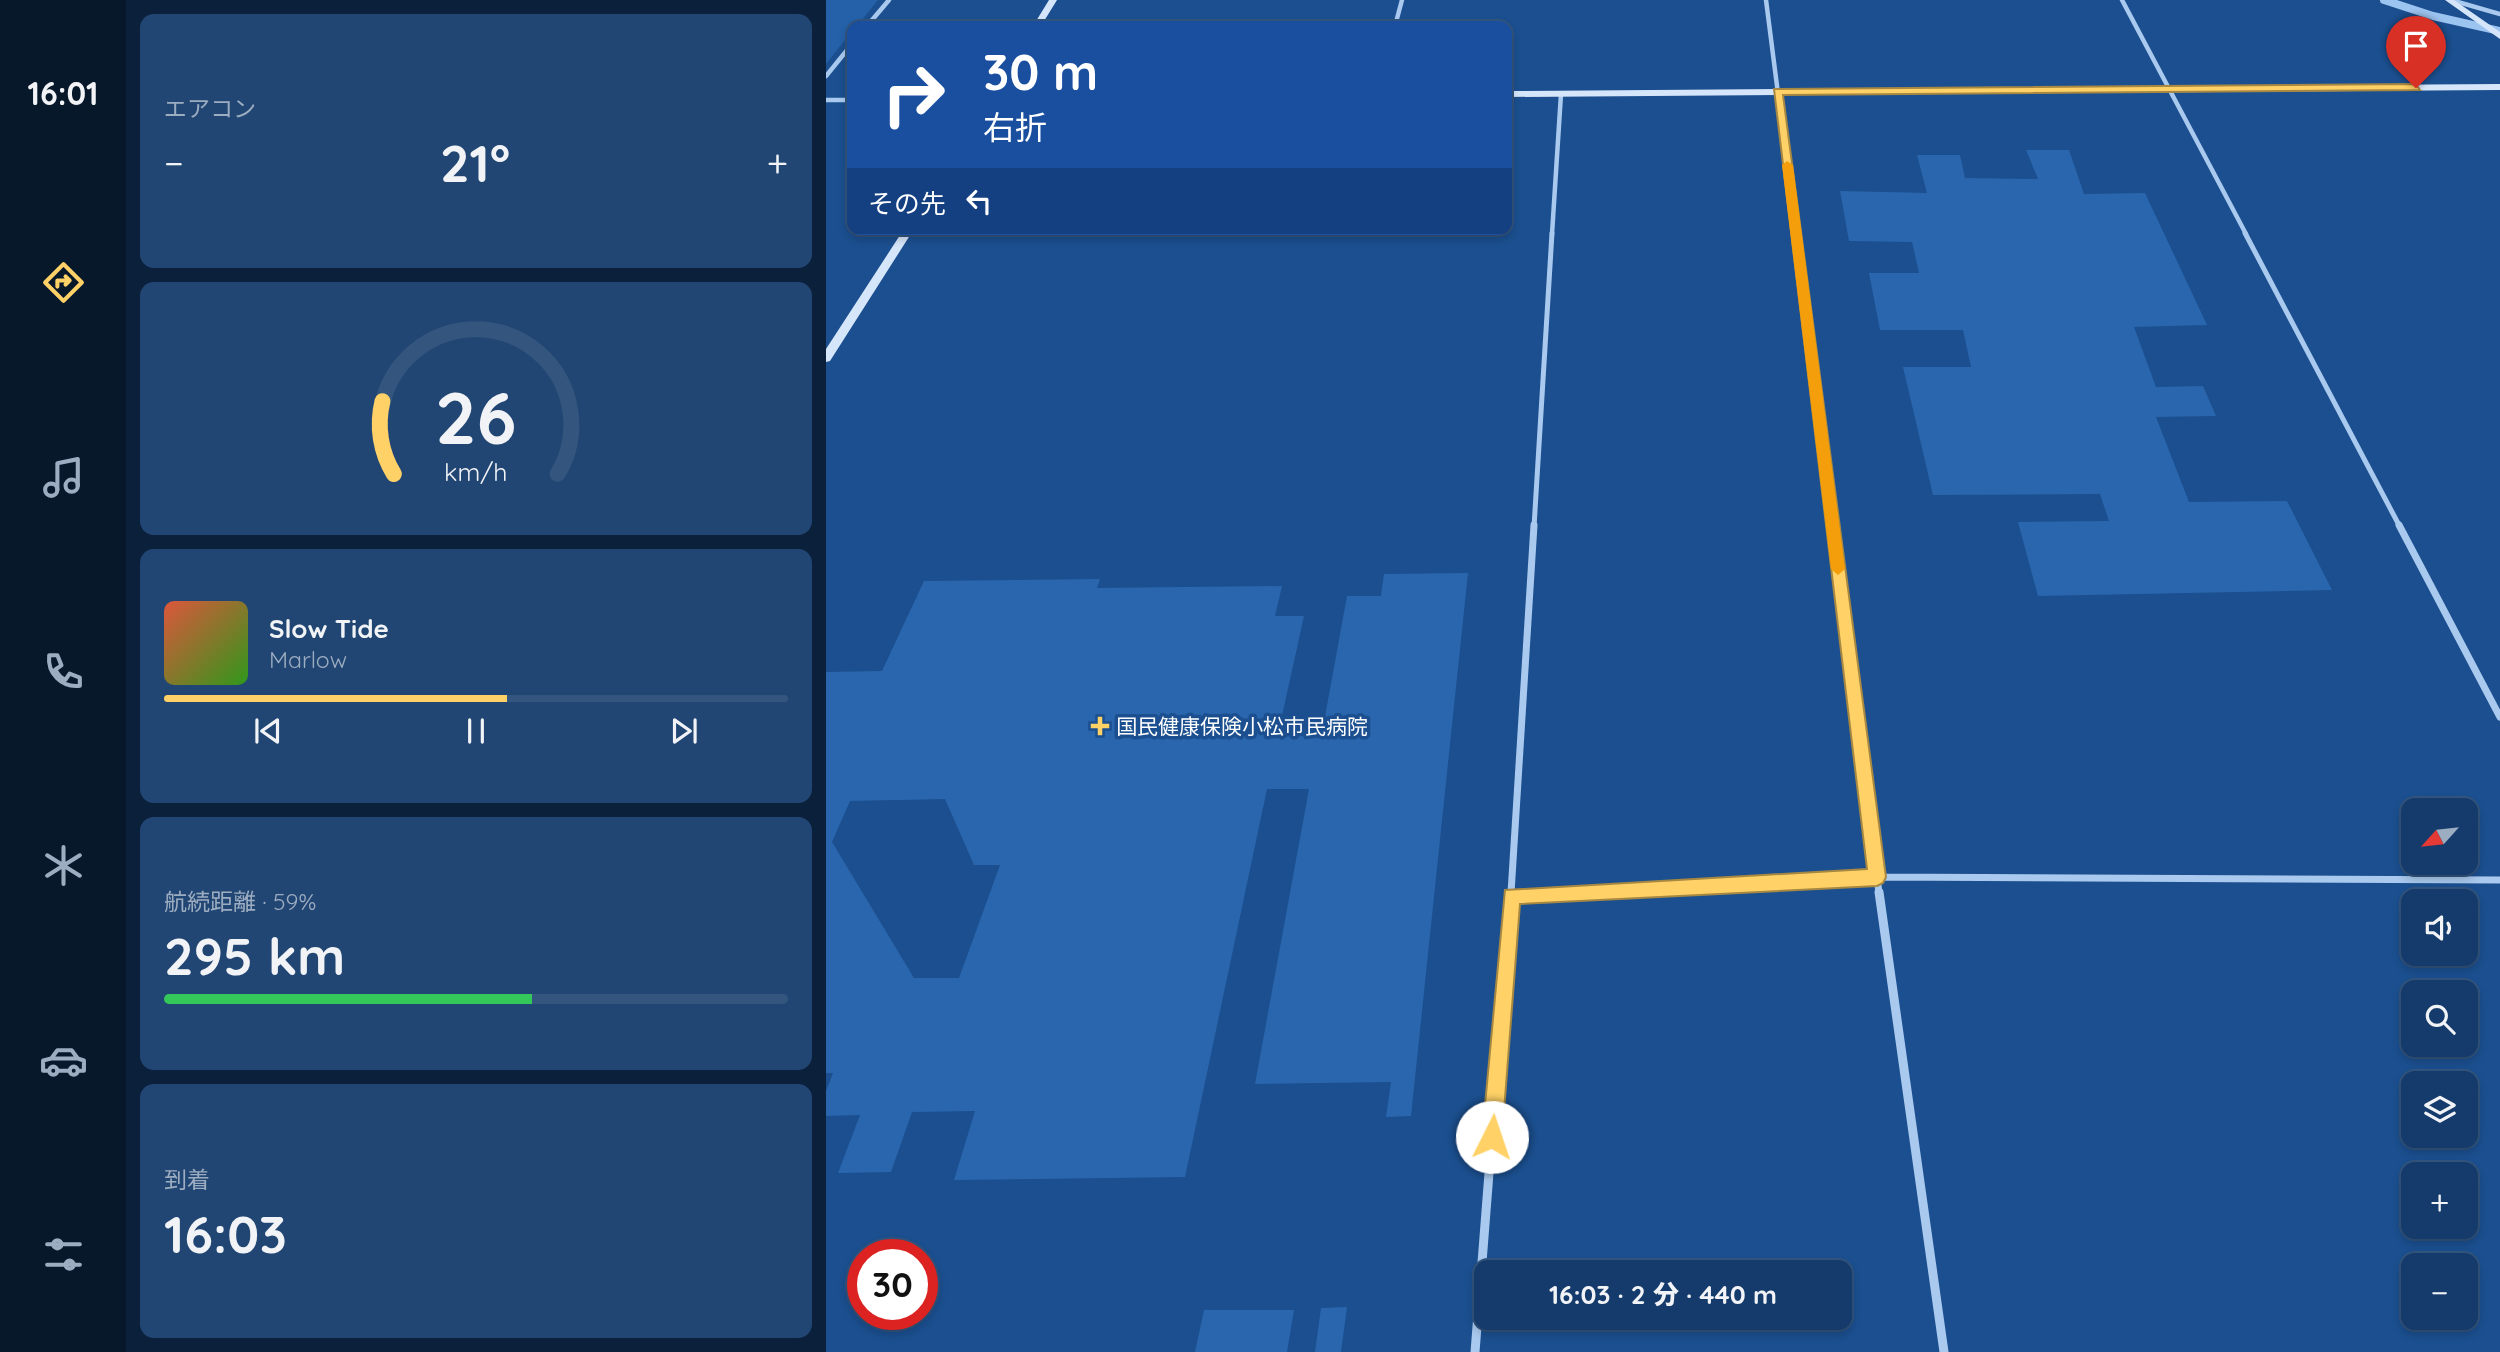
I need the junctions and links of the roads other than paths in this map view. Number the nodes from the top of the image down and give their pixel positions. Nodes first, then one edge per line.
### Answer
1 (889, 0) edge
2 (1053, 0) edge
3 (1402, 0) edge
4 (1766, 0) edge
5 (2122, 0) edge
6 (2450, 0) edge
7 (2500, 14) edge
8 (871, 21) edge
9 (1040, 21) edge
10 (1396, 21) edge
11 (2500, 36) edge
12 (847, 50) edge
13 (826, 76) edge
14 (2500, 87) edge
15 (2170, 90) junction
16 (1778, 92) junction
17 (1512, 94) edge
18 (1561, 94) junction
19 (826, 100) edge
20 (847, 100) edge
21 (905, 235) edge
22 (826, 358) edge
23 (2500, 717) edge
24 (1877, 877) junction
25 (2500, 880) edge
26 (1511, 896) junction
27 (1475, 1352) edge
28 (1944, 1352) edge

1 - 8 street
2 - 9 street
3 - 10 street
4 - 16 street
5 - 15 street
6 - 7 street
6 - 11 street
12 - 13 street
14 - 15 street
15 - 16 street
15 - 23 street
16 - 18 street
16 - 24 street
17 - 18 street
18 - 26 street
19 - 20 street
21 - 22 street
24 - 25 street
24 - 26 street
24 - 28 street
26 - 27 street

